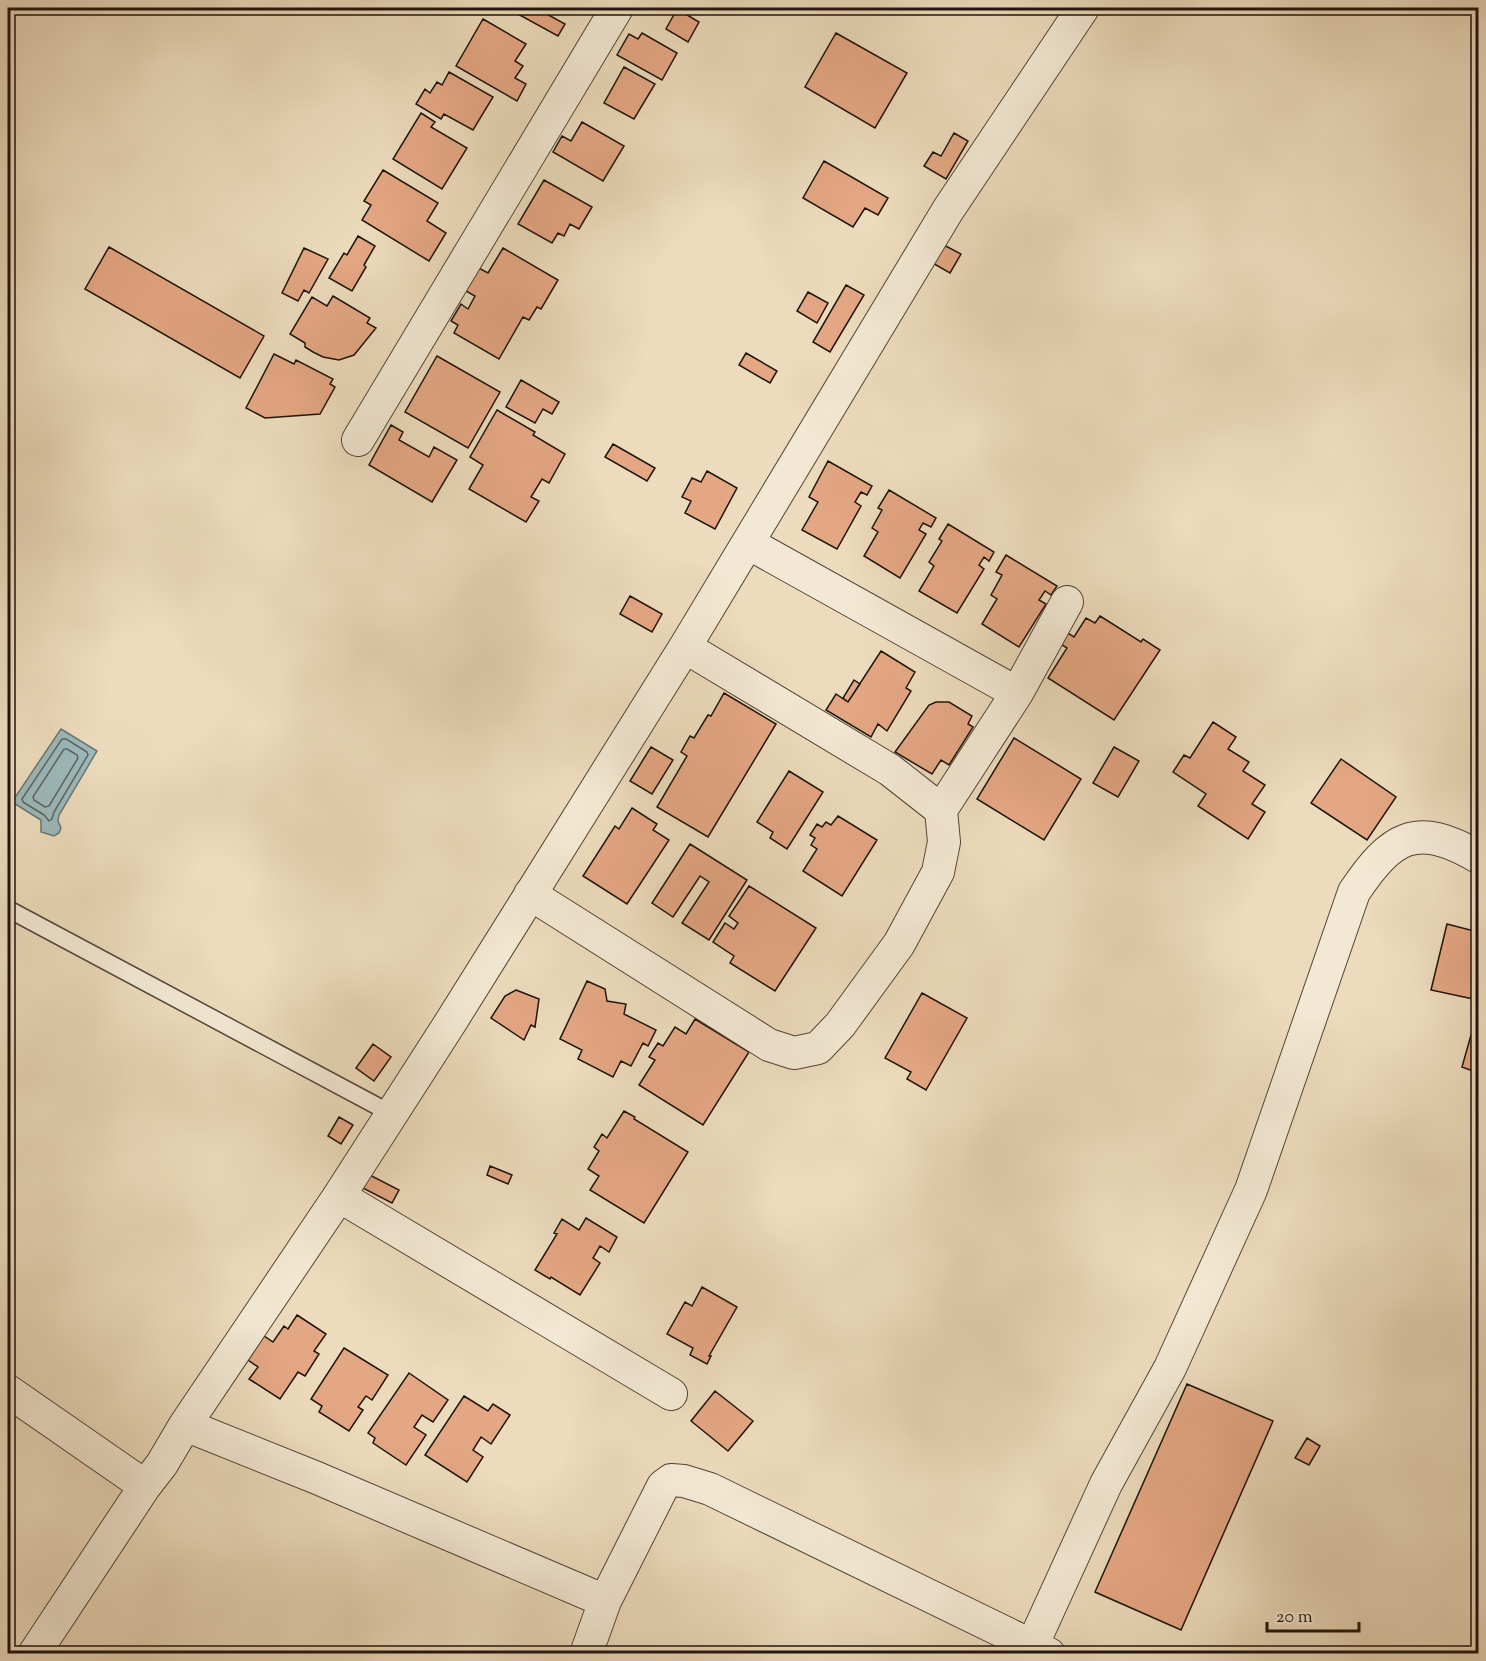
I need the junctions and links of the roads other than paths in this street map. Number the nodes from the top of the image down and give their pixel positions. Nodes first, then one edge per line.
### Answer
1 (617, 8) edge
2 (1083, 8) edge
3 (358, 440) dead end
4 (748, 543) junction
5 (1067, 602) dead end
6 (685, 647) junction
7 (1017, 693) junction
8 (941, 810) junction
9 (1479, 857) edge
10 (530, 894) junction
11 (8, 909) edge
12 (392, 1114) junction
13 (339, 1196) junction
14 (8, 1390) edge
15 (671, 1394) dead end
16 (185, 1425) junction
17 (145, 1486) junction
18 (605, 1601) junction
19 (1040, 1650) edge
20 (34, 1653) edge
21 (586, 1653) edge

1 - 3 street
2 - 4 street
4 - 6 street
4 - 7 street
5 - 7 street
6 - 8 street
6 - 10 street
7 - 8 street
8 - 10 street
9 - 19 street
10 - 12 street
11 - 12 lane
12 - 13 street
13 - 15 street
13 - 16 street
14 - 17 street
16 - 17 street
16 - 18 street
17 - 20 street
18 - 19 street
18 - 21 street

